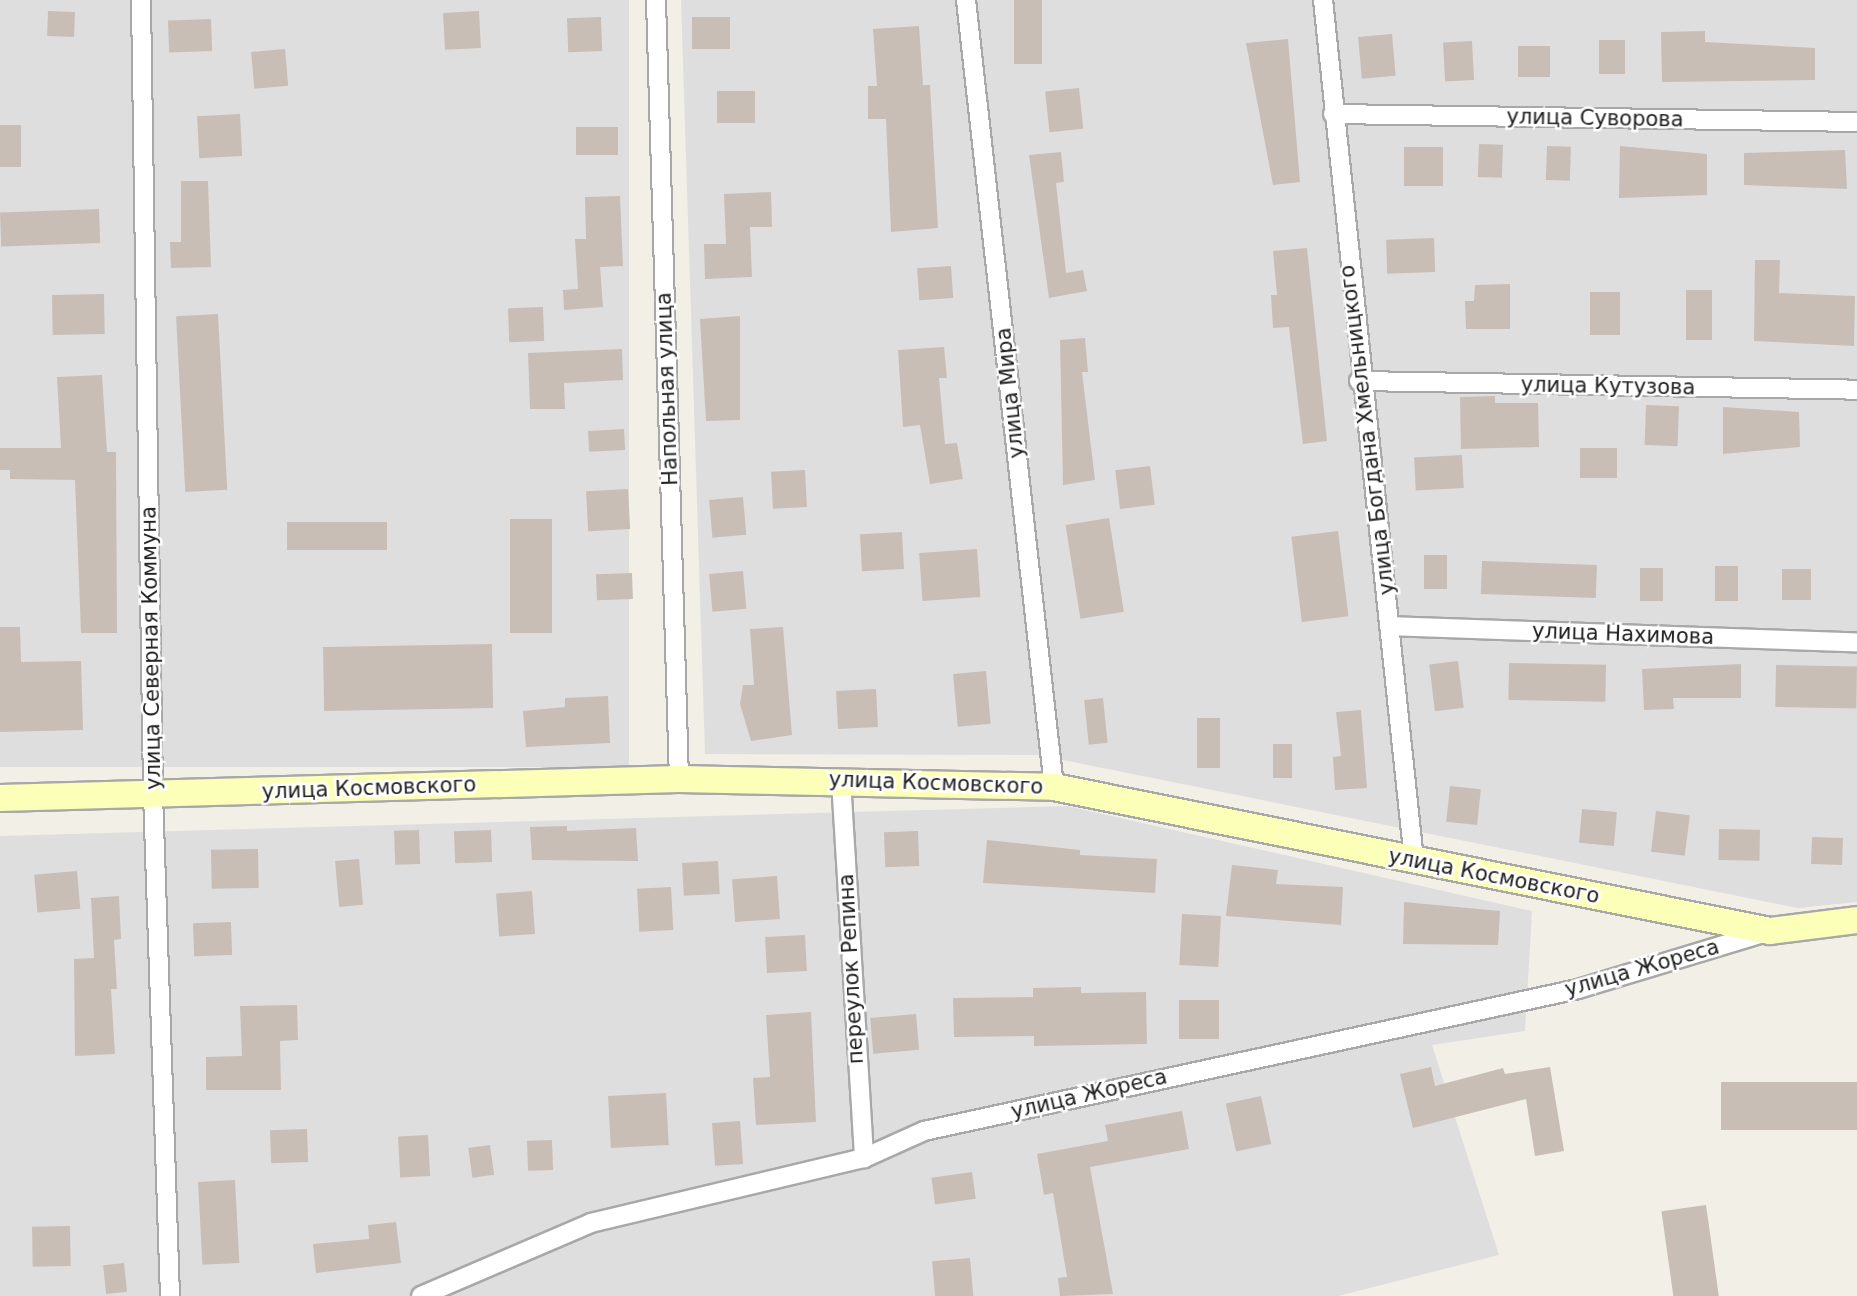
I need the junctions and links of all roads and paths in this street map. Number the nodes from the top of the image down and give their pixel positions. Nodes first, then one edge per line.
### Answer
1 (141, 0) edge
2 (656, 0) edge
3 (966, 0) edge
4 (1323, 0) edge
5 (1333, 114) junction
6 (1857, 122) edge
7 (1359, 381) junction
8 (1857, 390) edge
9 (1389, 626) junction
10 (1857, 642) edge
11 (679, 779) junction
12 (841, 780) junction
13 (1054, 787) junction
14 (153, 794) junction
15 (0, 798) edge
16 (1414, 860) junction
17 (1857, 920) edge
18 (1770, 931) junction
19 (864, 1158) junction
20 (170, 1296) edge
21 (421, 1296) edge

1 - 14 street, улица Северная Коммуна
2 - 11 street, Напольная улица
3 - 13 street, улица Мира
4 - 5 street, улица Богдана Хмельницкого
5 - 6 street, улица Суворова
5 - 7 street, улица Богдана Хмельницкого
7 - 8 street, улица Кутузова
7 - 9 street, улица Богдана Хмельницкого
9 - 10 street, улица Нахимова
9 - 16 street, улица Богдана Хмельницкого
11 - 12 main road, улица Космовского
11 - 14 main road, улица Космовского
12 - 13 main road, улица Космовского
12 - 19 street, переулок Репина
13 - 16 main road, улица Космовского
14 - 15 main road, улица Космовского
14 - 20 street, улица Северная Коммуна
16 - 18 main road, улица Космовского
17 - 18 main road, улица Космовского
18 - 19 street, улица Жореса
19 - 21 street, улица Жореса

